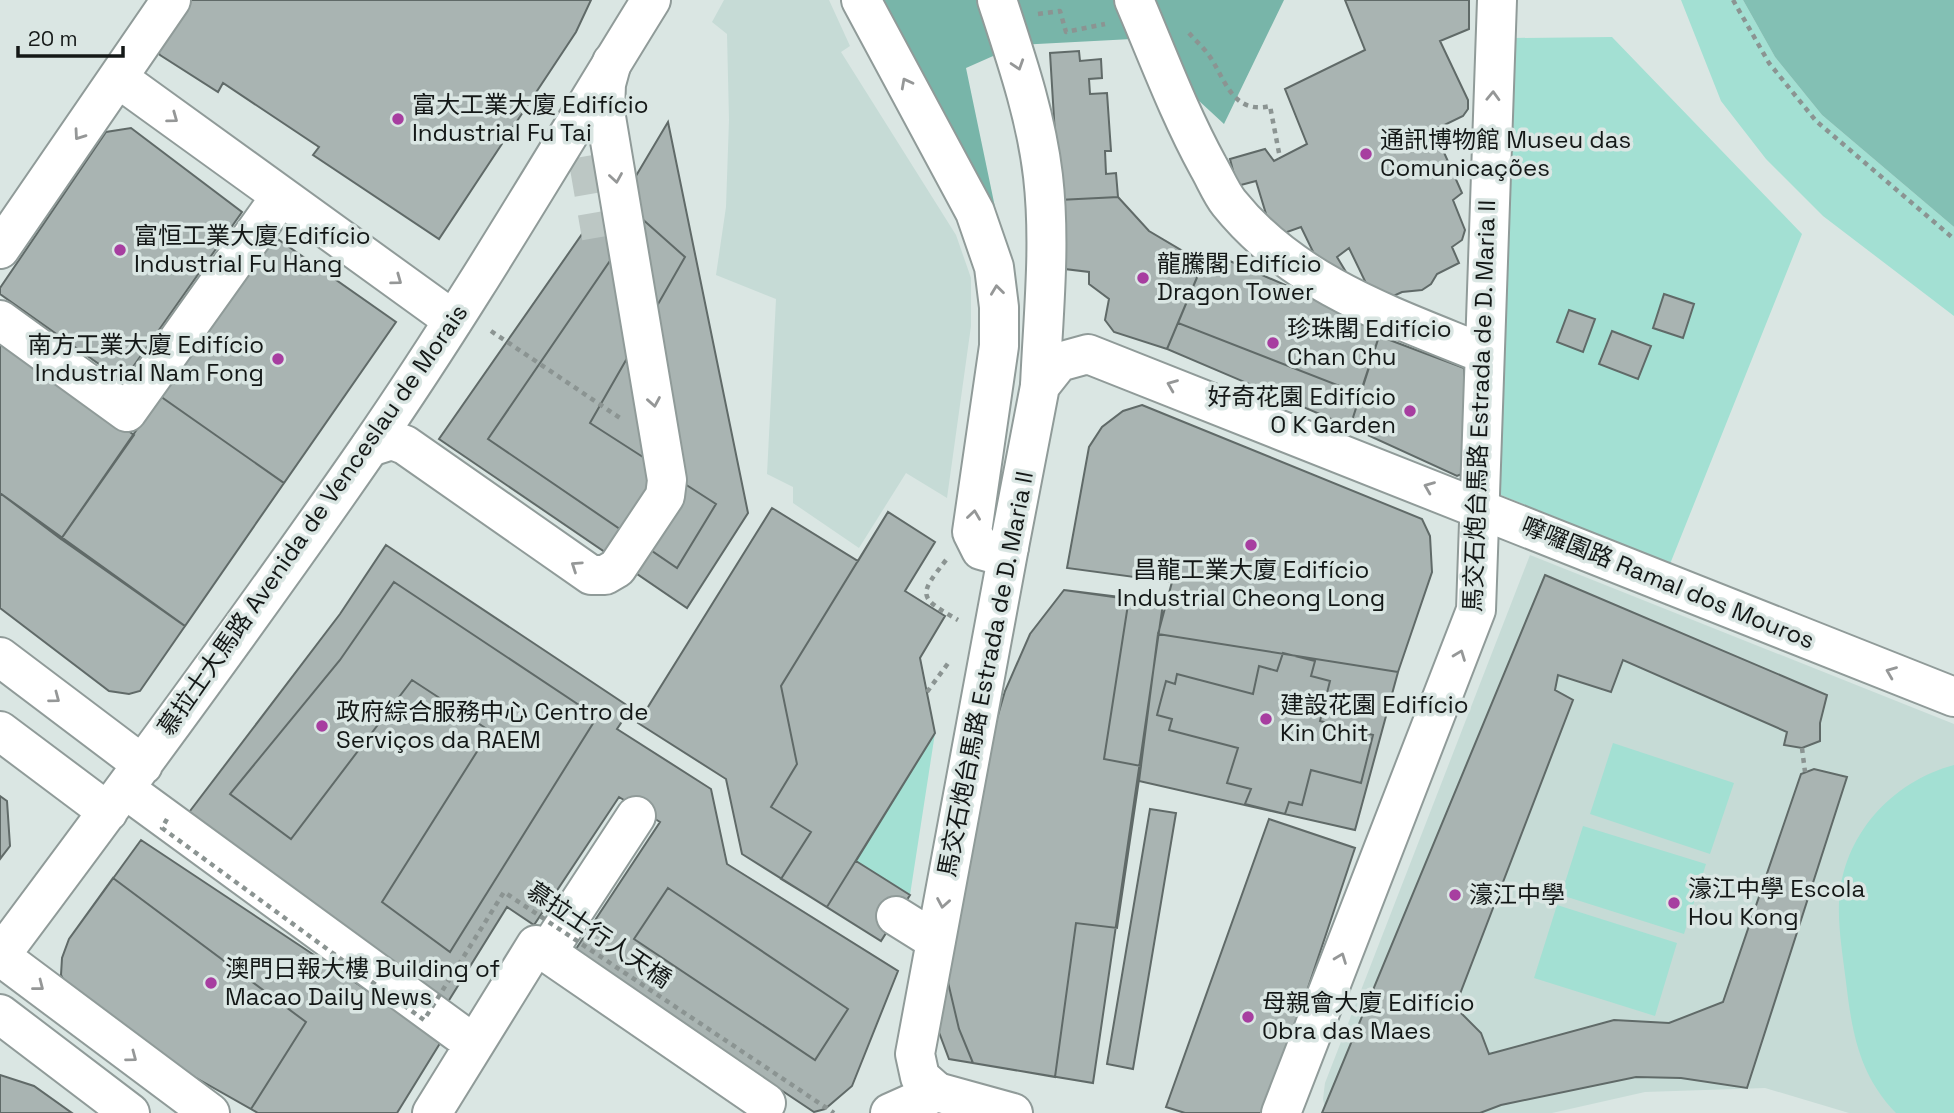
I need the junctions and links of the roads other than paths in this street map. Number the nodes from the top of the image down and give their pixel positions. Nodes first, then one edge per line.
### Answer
1 (172, 0) edge
2 (861, 0) edge
3 (997, 0) edge
4 (1497, 0) edge
5 (646, 5) edge
6 (1119, 6) edge
7 (118, 78) junction
8 (587, 146) junction
9 (281, 196) junction
10 (0, 249) edge
11 (456, 315) junction
12 (0, 320) edge
13 (1484, 354) junction
14 (1040, 386) junction
15 (370, 447) junction
16 (1479, 508) junction
17 (1009, 547) junction
18 (0, 657) edge
19 (1954, 697) edge
20 (0, 731) edge
21 (125, 789) junction
22 (636, 816) dead end
23 (896, 916) dead end
24 (936, 941) junction
25 (547, 952) junction
26 (0, 956) edge
27 (0, 1014) edge
28 (474, 1044) junction
29 (937, 1092) junction
30 (766, 1103) dead end
31 (130, 1113) edge
32 (210, 1113) edge
33 (432, 1113) edge
34 (890, 1113) edge
35 (1013, 1113) edge
36 (1281, 1113) edge

1 - 7 street
17 -> 2 street
3 -> 14 street, 馬交石炮台馬路 Estrada de D. Maria II
13 -> 4 street, 馬交石炮台馬路 Estrada de D. Maria II
5 - 8 street
5 - 8 street, 慕拉士大馬路 Avenida de Venceslau de Morais
6 - 13 street
7 -> 9 street
7 -> 10 street
8 - 11 street, 慕拉士大馬路 Avenida de Venceslau de Morais
8 -> 15 street
9 -> 11 street
9 - 12 street
11 - 15 street, 慕拉士大馬路 Avenida de Venceslau de Morais
13 - 16 street, 馬交石炮台馬路 Estrada de D. Maria II
16 -> 14 street, 嚤囉園路 Ramal dos Mouros
14 - 17 street, 馬交石炮台馬路 Estrada de D. Maria II
15 - 21 street, 慕拉士大馬路 Avenida de Venceslau de Morais
19 -> 16 street, 嚤囉園路 Ramal dos Mouros
36 -> 16 street, 馬交石炮台馬路 Estrada de D. Maria II
17 -> 24 street, 馬交石炮台馬路 Estrada de D. Maria II
18 -> 21 street
20 - 21 street
21 - 26 street, 慕拉士大馬路 Avenida de Venceslau de Morais
21 - 28 street
22 - 25 street
23 - 24 street
24 - 29 street, 馬交石炮台馬路 Estrada de D. Maria II
25 - 28 street
25 - 30 street
26 -> 32 street
27 - 31 street
28 - 33 street
29 - 34 street
29 - 35 street

